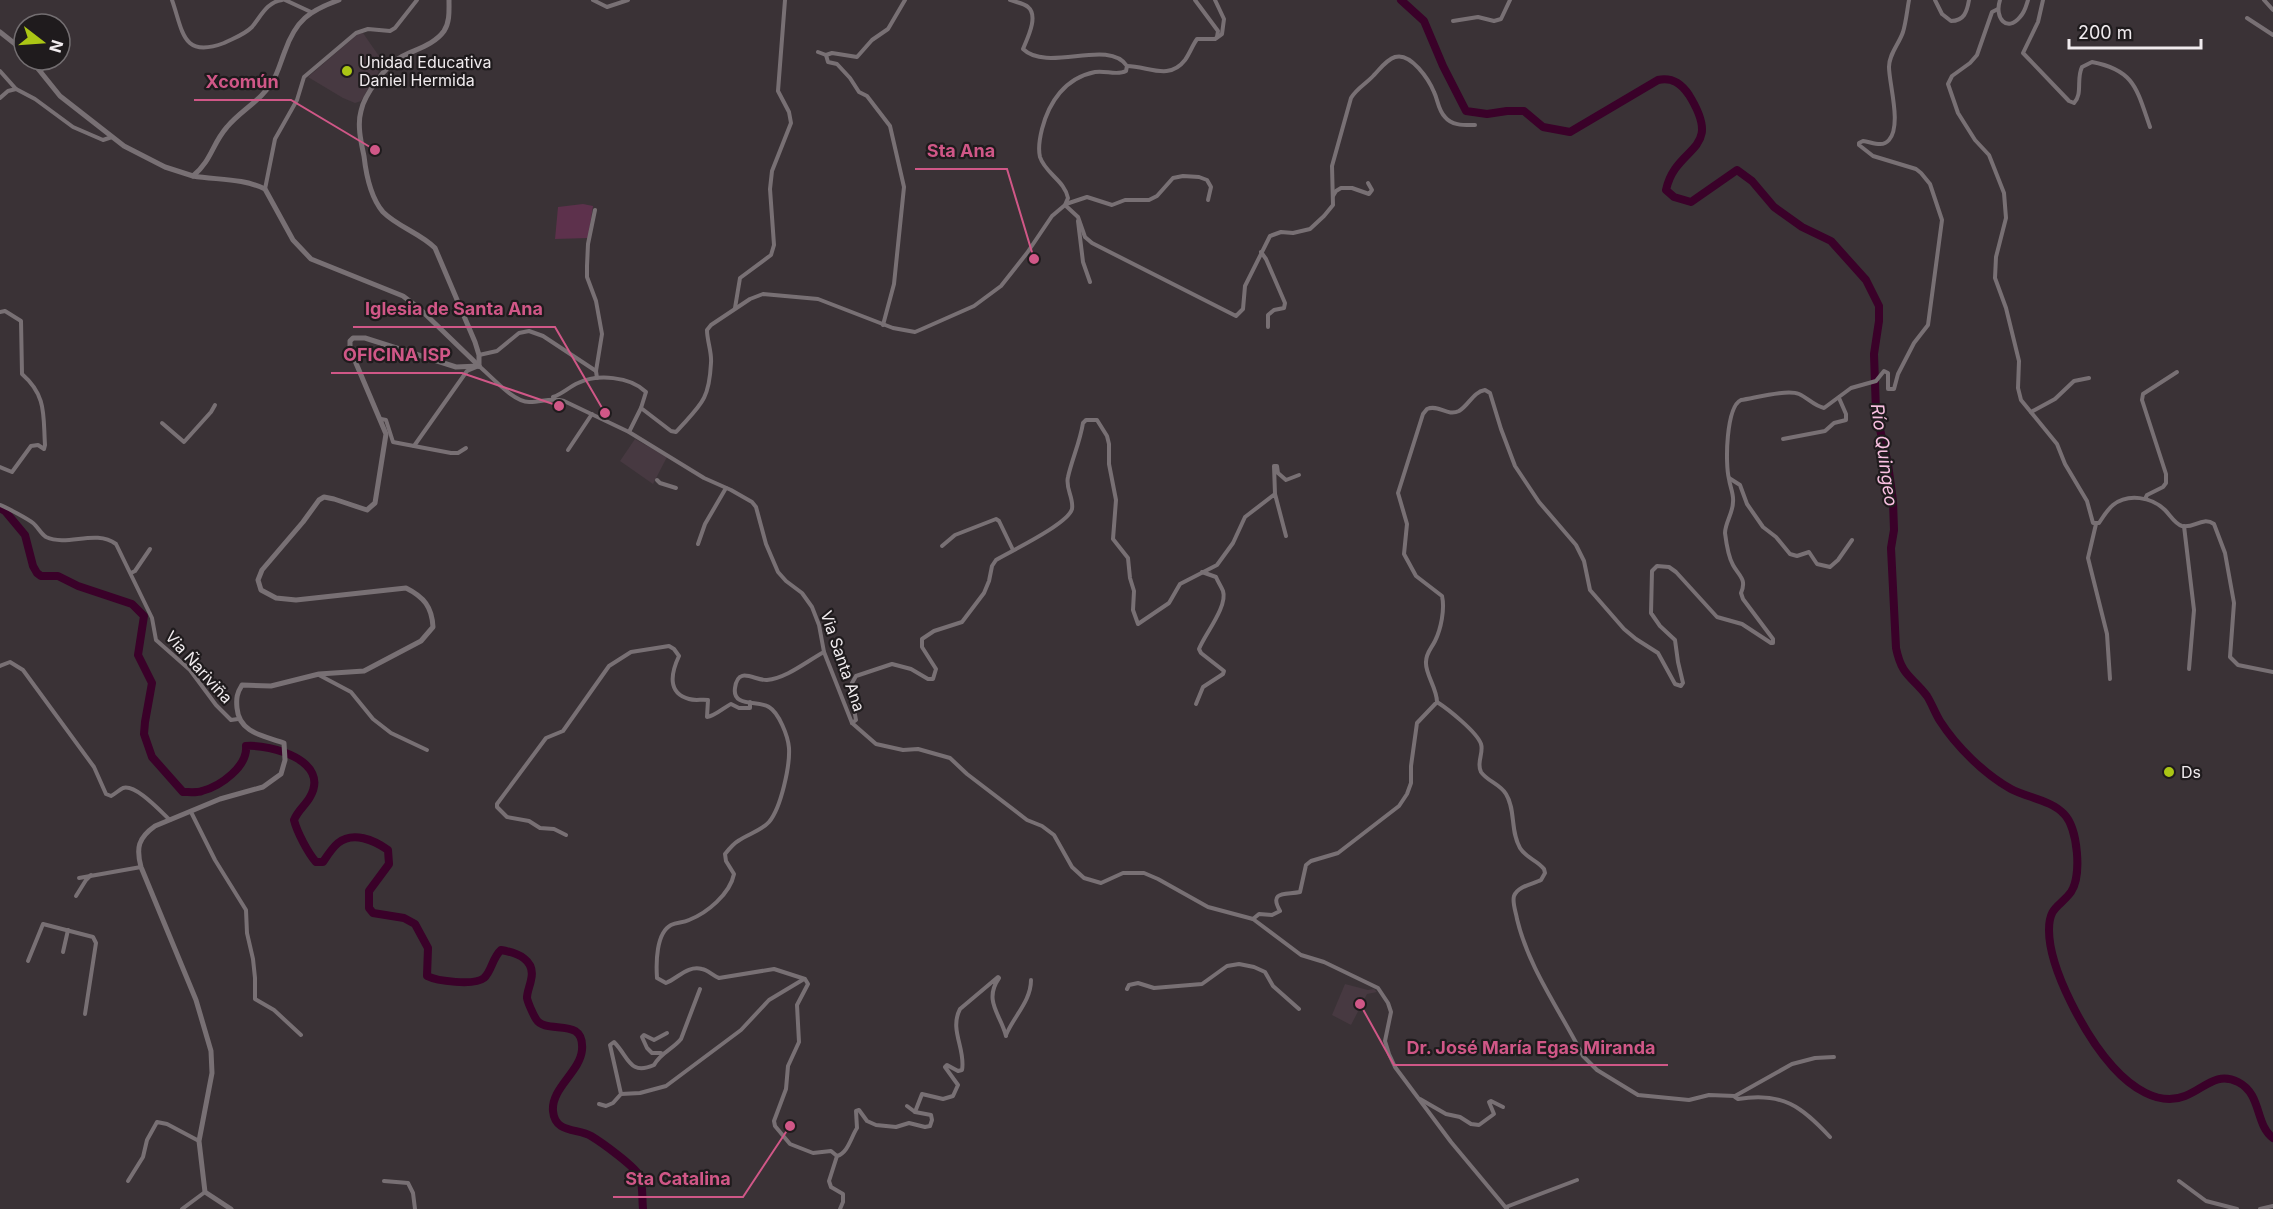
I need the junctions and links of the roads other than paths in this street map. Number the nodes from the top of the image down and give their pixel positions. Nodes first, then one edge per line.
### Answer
1 (172, 0) edge
2 (283, 0) edge
3 (339, 0) edge
4 (417, 0) edge
5 (449, 0) edge
6 (593, 0) edge
7 (628, 0) edge
8 (785, 0) edge
9 (905, 0) edge
10 (1010, 0) edge
11 (1195, 0) edge
12 (1215, 0) edge
13 (1510, 0) edge
14 (1909, 0) edge
15 (1935, 0) edge
16 (1970, 0) edge
17 (2000, 0) edge
18 (2028, 0) edge
19 (2043, 0) edge
20 (2264, 0) edge
21 (1998, 9) junction
22 (2273, 9) edge
23 (311, 12) junction
24 (2247, 18) dead end
25 (1453, 21) dead end
26 (0, 32) edge
27 (2273, 35) edge
28 (1217, 37) junction
29 (12, 42) edge
30 (818, 52) dead end
31 (826, 55) junction
32 (1127, 66) junction
33 (0, 71) edge
34 (40, 72) edge
35 (16, 89) junction
36 (0, 98) edge
37 (1475, 125) dead end
38 (2150, 127) dead end
39 (112, 137) junction
40 (192, 176) junction
41 (1368, 183) dead end
42 (265, 189) junction
43 (1333, 197) junction
44 (1208, 200) dead end
45 (1065, 205) junction
46 (595, 210) dead end
47 (1078, 217) junction
48 (1261, 252) junction
49 (1090, 282) dead end
50 (735, 309) junction
51 (0, 312) edge
52 (883, 324) junction
53 (1268, 327) dead end
54 (479, 355) junction
55 (479, 366) junction
56 (596, 371) junction
57 (2177, 372) dead end
58 (597, 378) junction
59 (2089, 378) dead end
60 (1839, 398) junction
61 (547, 399) junction
62 (215, 405) dead end
63 (641, 408) junction
64 (2031, 412) junction
65 (592, 414) junction
66 (381, 419) junction
67 (162, 423) dead end
68 (629, 432) junction
69 (1783, 439) dead end
70 (414, 446) junction
71 (466, 448) dead end
72 (568, 450) dead end
73 (0, 467) edge
74 (1299, 475) dead end
75 (1728, 478) junction
76 (657, 480) dead end
77 (676, 488) dead end
78 (726, 488) junction
79 (1275, 494) junction
80 (2145, 499) junction
81 (0, 505) edge
82 (2096, 524) junction
83 (2184, 526) junction
84 (1286, 536) dead end
85 (1852, 540) dead end
86 (698, 544) dead end
87 (942, 546) dead end
88 (150, 549) dead end
89 (1013, 550) junction
90 (1201, 572) junction
91 (132, 573) junction
92 (824, 652) junction
93 (0, 666) edge
94 (2189, 669) dead end
95 (2273, 672) edge
96 (319, 674) junction
97 (2110, 679) dead end
98 (750, 702) junction
99 (1437, 702) junction
100 (1196, 704) dead end
101 (238, 719) junction
102 (852, 723) junction
103 (427, 750) dead end
104 (191, 812) junction
105 (170, 820) junction
106 (566, 835) dead end
107 (141, 867) junction
108 (92, 875) junction
109 (79, 878) dead end
110 (76, 896) dead end
111 (1253, 919) junction
112 (68, 930) junction
113 (63, 952) dead end
114 (28, 961) dead end
115 (805, 979) junction
116 (1031, 980) dead end
117 (1127, 988) dead end
118 (700, 989) dead end
119 (1299, 1009) dead end
120 (85, 1014) dead end
121 (667, 1033) dead end
122 (301, 1035) dead end
123 (661, 1053) junction
124 (1834, 1057) dead end
125 (621, 1094) junction
126 (1735, 1096) junction
127 (1417, 1097) junction
128 (599, 1104) dead end
129 (907, 1106) dead end
130 (1503, 1107) dead end
131 (915, 1112) junction
132 (1830, 1137) dead end
133 (199, 1142) junction
134 (837, 1156) junction
135 (128, 1180) dead end
136 (1577, 1180) dead end
137 (384, 1181) dead end
138 (2179, 1181) dead end
139 (205, 1192) junction
140 (2273, 1206) edge
141 (1507, 1208) edge
142 (182, 1209) edge
143 (231, 1209) edge
144 (415, 1209) edge
145 (840, 1209) edge
146 (2237, 1209) edge
147 (2260, 1209) edge

1 - 2 street
2 - 23 street
3 - 23 street
4 - 42 street
5 - 54 street
6 - 7 street
8 - 50 street
9 - 31 street
10 - 32 street
11 - 28 street
12 - 28 street
13 - 25 street
14 - 60 street
15 - 16 street
17 - 21 street
18 - 21 street
19 - 38 street
20 - 22 street
21 - 64 street
23 - 40 street
24 - 27 street
26 - 29 street
28 - 32 street
30 - 31 street
31 - 52 street
32 - 45 street
33 - 35 street
34 - 39 street
35 - 36 street
35 - 39 street
37 - 43 street
39 - 40 street
40 - 42 street
41 - 43 street
42 - 55 street
43 - 48 street
44 - 45 street
45 - 47 street
45 - 52 street
46 - 56 street
47 - 48 street
47 - 49 street
48 - 53 street
50 - 52 street
50 - 63 street
51 - 73 street
54 - 55 street
54 - 56 street
55 - 61 street, Via Santa Ana
55 - 66 street
55 - 70 street
56 - 58 street
57 - 80 street
58 - 61 street
58 - 63 street
59 - 64 street
60 - 69 street
60 - 75 street
61 - 65 street, Via Santa Ana
62 - 67 street
63 - 68 street
64 - 82 street
65 - 68 street, Via Santa Ana
65 - 72 street
66 - 70 street
66 - 96 street
68 - 78 street, Via Santa Ana
70 - 71 street
74 - 79 street
75 - 85 street
75 - 99 street
76 - 77 street
78 - 86 street
78 - 92 street, Via Santa Ana
79 - 84 street
79 - 90 street
80 - 82 street
80 - 83 street
81 - 91 street, Via Ñariviña
82 - 97 street
83 - 94 street
83 - 95 street
87 - 89 street
88 - 91 street
89 - 90 street
89 - 102 street
90 - 100 street
91 - 101 street, Via Ñariviña
92 - 98 street
92 - 102 street, Via Santa Ana
93 - 105 street
96 - 101 street
96 - 103 street
98 - 106 street
98 - 115 street
99 - 111 street
99 - 126 street
101 - 104 street
102 - 111 street, Via Santa Ana
104 - 105 street
104 - 122 street
105 - 107 street
107 - 108 street
107 - 133 street
108 - 109 street
108 - 110 street
111 - 127 street, Via Santa Ana
112 - 113 street
112 - 114 street
112 - 120 street
115 - 125 street
115 - 134 street
116 - 131 street
117 - 119 street
118 - 123 street
121 - 123 street
123 - 125 street
124 - 126 street
125 - 128 street
126 - 132 street
127 - 130 street
127 - 141 street
129 - 131 street
131 - 134 street
133 - 135 street
133 - 139 street
134 - 145 street
136 - 141 street
137 - 144 street
138 - 146 street
139 - 142 street
139 - 143 street
140 - 147 street

